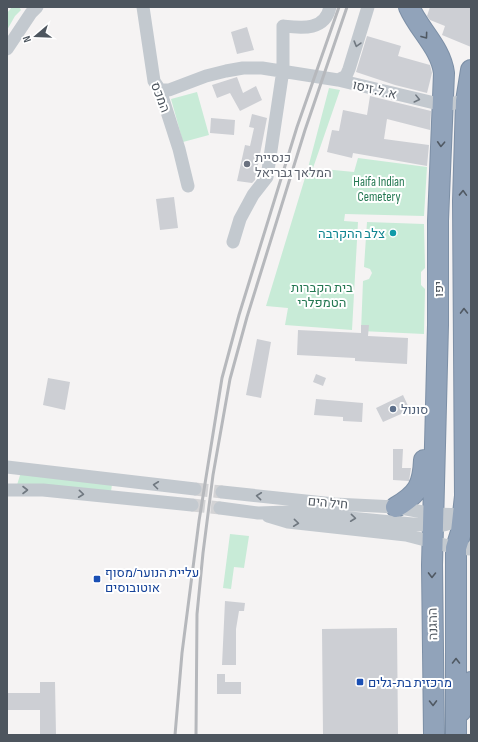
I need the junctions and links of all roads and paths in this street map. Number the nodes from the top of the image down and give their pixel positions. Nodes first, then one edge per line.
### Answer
1 (37, 7) edge
2 (143, 7) edge
3 (330, 7) edge
4 (368, 7) edge
5 (409, 7) edge
6 (7, 49) edge
7 (443, 63) junction
8 (471, 68) edge
9 (349, 69) junction
10 (283, 70) junction
11 (338, 80) junction
12 (356, 85) junction
13 (160, 90) junction
14 (466, 101) junction
15 (443, 105) junction
16 (188, 186) dead end
17 (438, 220) junction
18 (233, 242) dead end
19 (438, 325) junction
20 (464, 348) junction
21 (471, 369) edge
22 (465, 406) junction
23 (471, 448) edge
24 (7, 463) edge
25 (13, 468) edge
26 (194, 489) tunnel mouth
27 (7, 490) edge
28 (222, 492) tunnel mouth
29 (192, 505) tunnel mouth
30 (396, 507) junction
31 (220, 508) tunnel mouth
32 (446, 522) edge
33 (464, 548) edge
34 (471, 682) edge
35 (456, 732) edge
36 (434, 735) edge

1 - 6 street
2 - 13 street, המכס
3 - 10 street
4 -> 9 street
5 -> 7 highway
7 - 8 highway
7 - 15 highway, יפו
8 - 14 highway, יפו
9 - 11 street
9 - 12 street
10 - 11 street, א. ל. זיסו
10 - 13 street, א. ל. זיסו
10 - 18 street
11 - 12 street, א. ל. זיסו
12 -> 15 street, א. ל. זיסו
13 - 16 street, המכס
14 - 15 street, א. ל. זיסו
20 -> 14 highway, יפו
15 -> 17 highway, יפו
17 - 19 highway, יפו
17 - 32 highway
19 - 30 highway
19 - 32 highway, יפו
20 - 21 street
20 - 22 highway, יפו
22 - 23 highway
22 - 32 highway, יפו
24 - 25 street
26 -> 25 street
27 -> 29 street
30 -> 28 street, חיל הים
30 - 32 street, חיל הים
31 -> 32 street, חיל הים
32 - 33 highway, יפו
32 - 33 street
32 -> 36 highway, ההגנה
35 -> 33 highway, ההגנה
34 - 35 highway

